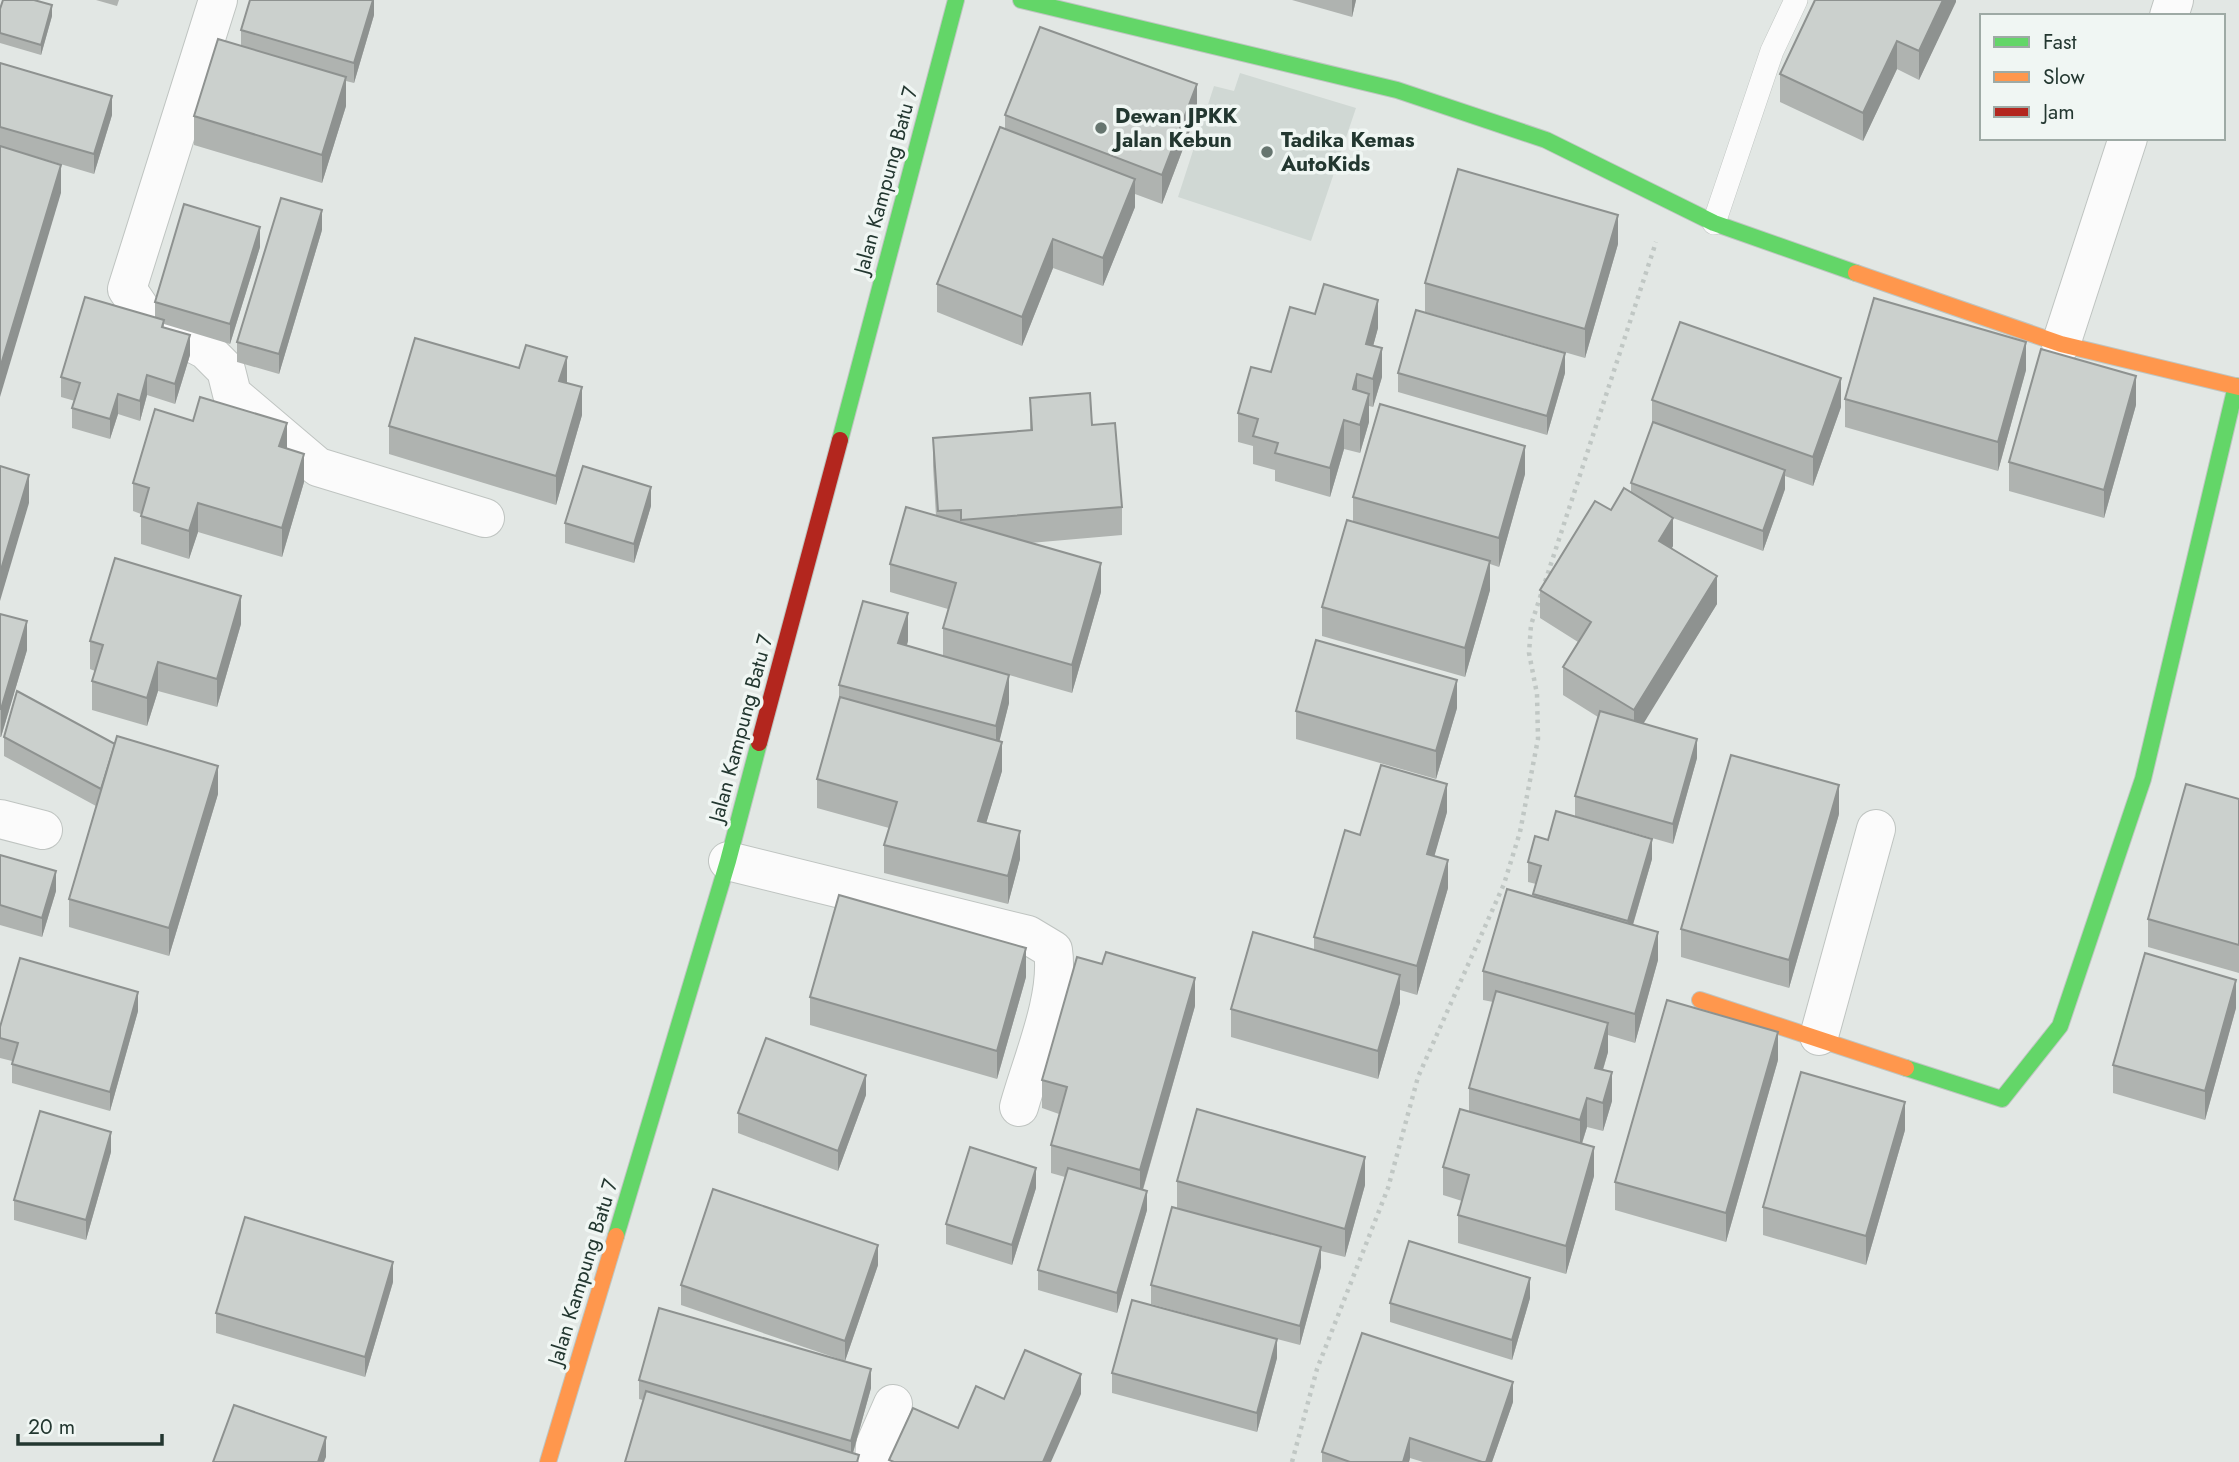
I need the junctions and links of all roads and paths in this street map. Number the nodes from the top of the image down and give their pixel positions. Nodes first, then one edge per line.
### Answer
1 (218, 0) edge
2 (956, 0) edge
3 (1021, 0) edge
4 (1796, 0) edge
5 (2127, 140) edge
6 (1670, 202) junction
7 (1714, 223) junction
8 (2061, 344) junction
9 (2238, 387) edge
10 (485, 518) dead end
11 (0, 819) edge
12 (1876, 829) dead end
13 (43, 830) dead end
14 (728, 861) junction
15 (1700, 1000) dead end
16 (1819, 1036) junction
17 (1018, 1107) dead end
18 (893, 1404) dead end
19 (548, 1462) edge
20 (874, 1462) edge
21 (1292, 1462) edge

1 - 10 street
2 - 14 street, Jalan Kampung Batu 7
3 - 6 street
4 - 7 lane
5 - 8 street
6 - 7 street
6 - 21 path
7 - 8 street
8 - 9 street
9 - 16 street
11 - 13 street
12 - 16 street
14 - 17 street
14 - 19 street, Jalan Kampung Batu 7
15 - 16 street
18 - 20 street

